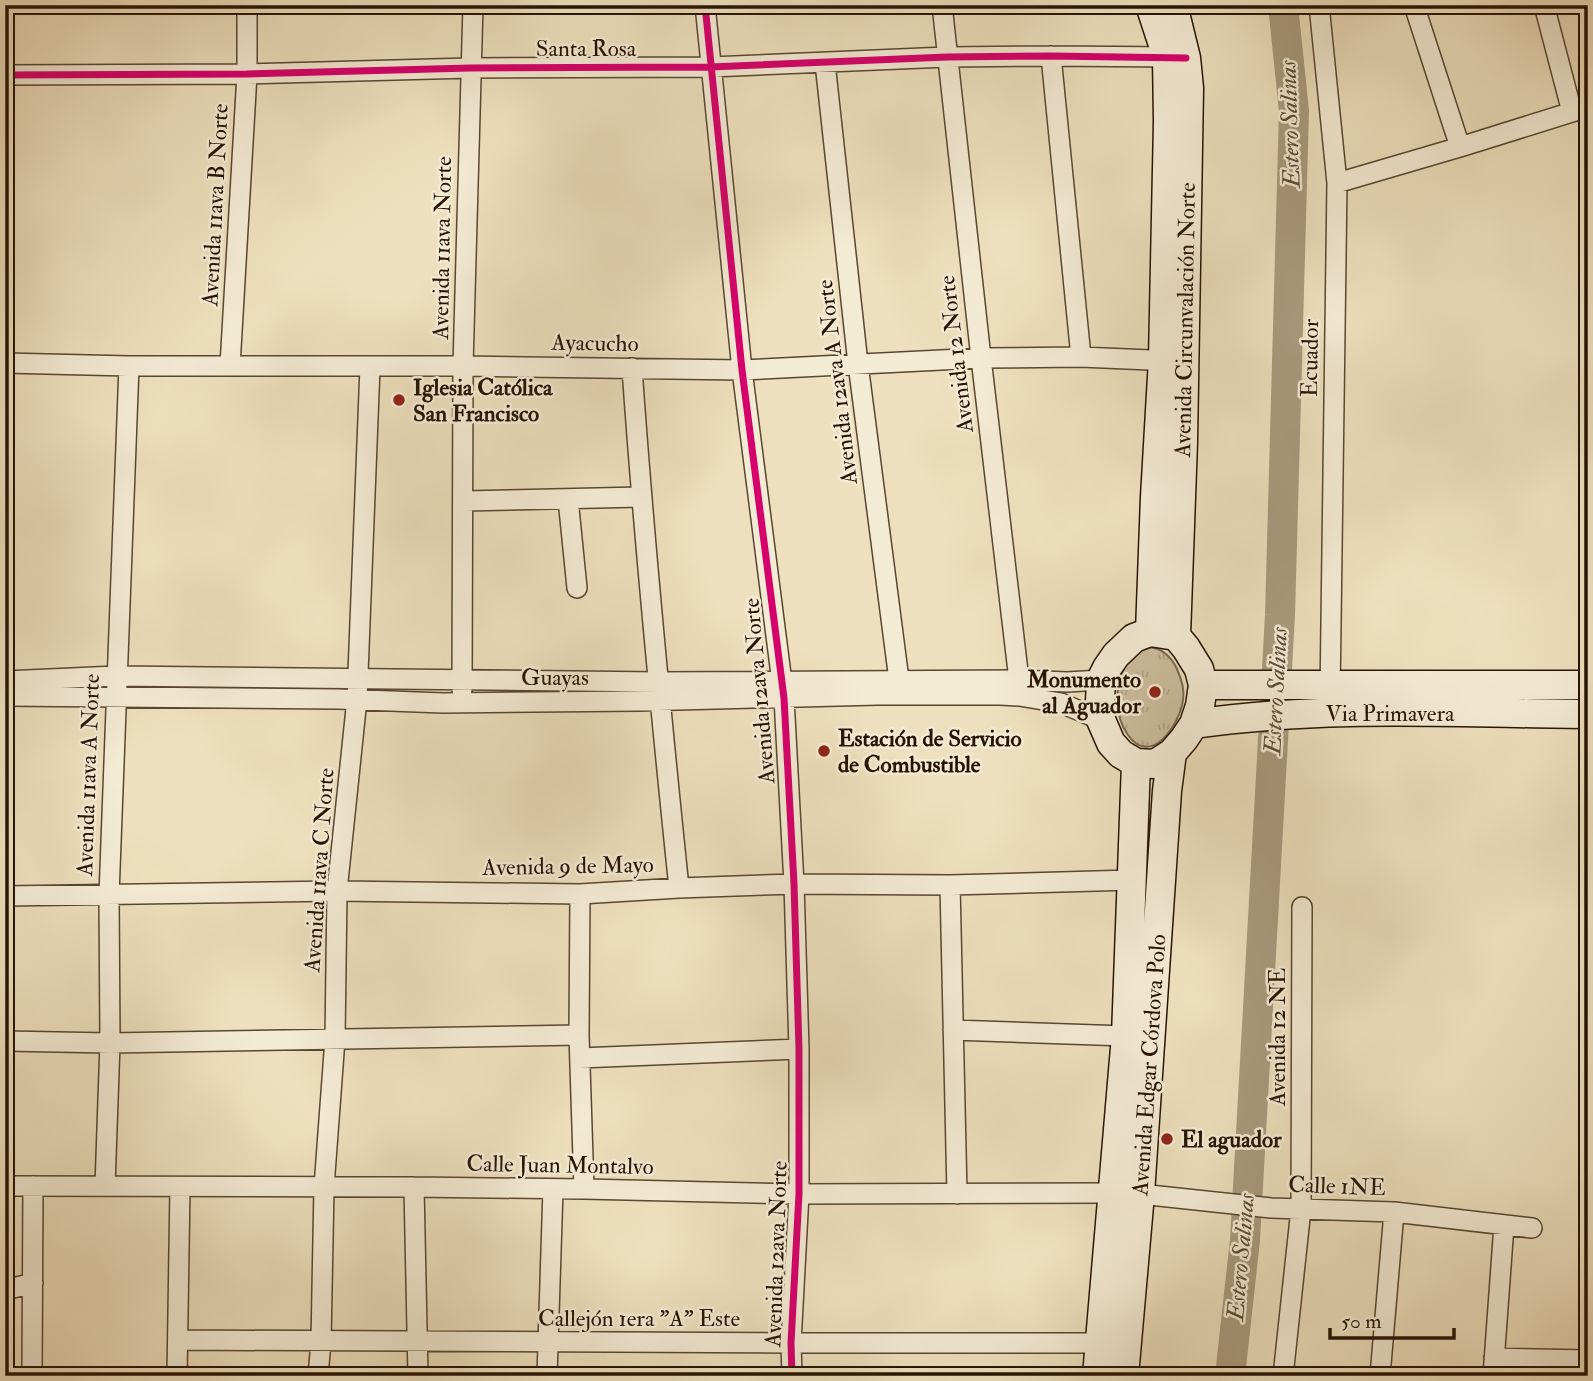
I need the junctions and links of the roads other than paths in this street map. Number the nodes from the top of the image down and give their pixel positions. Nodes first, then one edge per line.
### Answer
1 (247, 5) edge
2 (472, 5) edge
3 (705, 5) edge
4 (942, 5) edge
5 (1150, 5) edge
6 (1173, 5) edge
7 (1319, 5) edge
8 (1414, 5) edge
9 (1544, 5) edge
10 (1051, 56) junction
11 (947, 57) junction
12 (1177, 57) junction
13 (825, 63) junction
14 (711, 66) junction
15 (470, 68) junction
16 (247, 74) junction
17 (5, 75) edge
18 (1580, 109) edge
19 (1460, 147) junction
20 (1337, 183) junction
21 (1081, 357) junction
22 (981, 358) junction
23 (1174, 361) junction
24 (5, 363) edge
25 (858, 364) junction
26 (129, 366) junction
27 (230, 366) junction
28 (463, 366) junction
29 (370, 367) junction
30 (632, 368) junction
31 (742, 370) junction
32 (641, 497) junction
33 (568, 499) junction
34 (464, 501) junction
35 (576, 588) dead end
36 (1163, 634) junction
37 (116, 676) junction
38 (462, 679) junction
39 (1101, 680) junction
40 (5, 681) edge
41 (1330, 684) junction
42 (1203, 685) junction
43 (1588, 685) edge
44 (898, 688) junction
45 (1019, 688) junction
46 (782, 689) junction
47 (357, 690) junction
48 (659, 691) junction
49 (5, 696) edge
50 (116, 697) junction
51 (463, 702) junction
52 (1331, 712) junction
53 (1588, 714) edge
54 (1101, 720) junction
55 (1194, 723) junction
56 (1172, 753) junction
57 (1136, 763) junction
58 (1132, 880) junction
59 (794, 884) junction
60 (950, 885) junction
61 (679, 888) junction
62 (337, 891) junction
63 (580, 894) junction
64 (108, 895) junction
65 (5, 896) edge
66 (1302, 907) dead end
67 (953, 1030) junction
68 (579, 1035) junction
69 (1126, 1036) junction
70 (335, 1039) junction
71 (5, 1041) edge
72 (110, 1043) junction
73 (799, 1049) junction
74 (580, 1058) junction
75 (5, 1186) edge
76 (33, 1186) junction
77 (105, 1186) junction
78 (180, 1187) junction
79 (324, 1187) junction
80 (414, 1187) junction
81 (553, 1189) junction
82 (584, 1189) junction
83 (799, 1194) junction
84 (957, 1194) junction
85 (1127, 1194) junction
86 (1301, 1209) junction
87 (1394, 1212) junction
88 (1504, 1225) junction
89 (1532, 1228) dead end
90 (33, 1283) junction
91 (5, 1290) edge
92 (178, 1340) junction
93 (418, 1340) junction
94 (321, 1342) junction
95 (547, 1343) junction
96 (791, 1343) junction
97 (1100, 1343) junction
98 (1588, 1360) edge
99 (1494, 1367) edge
100 (32, 1376) edge
101 (177, 1376) edge
102 (318, 1376) edge
103 (418, 1376) edge
104 (547, 1376) edge
105 (792, 1376) edge
106 (1097, 1376) edge
107 (1124, 1376) edge
108 (1283, 1376) edge
109 (1380, 1376) edge

1 - 16 street, Avenida 11ava B Norte
2 - 15 street, Avenida 11ava Norte
3 - 14 street, Avenida 12ava Norte
4 - 11 street, Avenida 12 Norte
5 - 12 main road, Avenida Circunvalación Norte
6 - 12 main road, Avenida Circunvalación Norte
7 - 20 street, Ecuador
8 - 19 street
9 - 18 street
10 - 11 street, Santa Rosa
10 - 12 street, Santa Rosa
10 - 21 street
11 - 13 street, Santa Rosa
11 - 22 street, Avenida 12 Norte
12 - 23 main road, Avenida Circunvalación Norte
13 - 14 street, Santa Rosa
13 - 25 street, Avenida 12ava A Norte
14 - 15 street, Santa Rosa
14 - 31 street, Avenida 12ava Norte
15 - 16 street, Santa Rosa
15 - 28 street, Avenida 11ava Norte
16 - 17 street, Santa Rosa
16 - 27 street, Avenida 11ava B Norte
18 - 19 street
19 - 20 street
20 - 41 street, Ecuador
21 - 22 street, Ayacucho
21 - 23 street, Ayacucho
22 - 25 street, Ayacucho
22 - 45 street, Avenida 12 Norte
23 - 36 main road, Avenida Circunvalación Norte
24 - 26 street, Ayacucho
25 - 31 street, Ayacucho
25 - 44 street, Avenida 12ava A Norte
26 - 27 street, Ayacucho
26 - 37 street, Avenida 11ava A Norte
27 - 29 street, Ayacucho
28 - 29 street, Ayacucho
28 - 30 street, Ayacucho
28 - 34 street, Avenida 11ava Norte
29 - 47 street, Avenida 11ava C Norte
30 - 31 street, Ayacucho
30 - 32 street
31 - 46 street, Avenida 12ava Norte
32 - 33 street
32 - 48 street
33 - 34 street
33 - 35 street
34 - 38 street, Avenida 11ava Norte
36 - 39 main road
36 - 42 main road
37 - 40 street, Guayas
37 - 47 street, Guayas
37 - 50 street, Avenida 11ava A Norte
38 - 47 street, Guayas
38 - 48 street, Guayas
38 - 51 street, Avenida 11ava Norte
39 - 45 street, Guayas
39 - 54 main road
41 - 42 main road, Via Primavera
41 - 43 main road, Via Primavera
41 - 52 street, Ecuador
42 - 55 main road
44 - 45 street, Guayas
44 - 46 street, Guayas
45 - 54 street, Guayas
46 - 48 street, Guayas
46 - 59 street, Avenida 12ava Norte
47 - 50 street, Guayas
47 - 51 street, Guayas
47 - 62 street, Avenida 11ava C Norte
48 - 51 street, Guayas
48 - 61 street
49 - 50 street, Guayas
50 - 64 street, Avenida 11ava A Norte
52 - 53 main road, Via Primavera
52 - 55 main road, Via Primavera
54 - 57 main road
55 - 56 main road
56 - 57 main road
56 - 85 main road, Avenida Edgar Córdova Polo
57 - 58 main road, Avenida Edgar Córdova Polo
58 - 60 street, Avenida 9 de Mayo
58 - 69 main road, Avenida Edgar Córdova Polo
59 - 60 street, Avenida 9 de Mayo
59 - 61 street, Avenida 9 de Mayo
59 - 73 street, Avenida 12ava Norte
60 - 67 street
61 - 63 street, Avenida 9 de Mayo
62 - 63 street, Avenida 9 de Mayo
62 - 64 street, Avenida 9 de Mayo
62 - 70 street, Avenida 11ava C Norte
63 - 68 street
64 - 65 street, Avenida 9 de Mayo
64 - 72 street, Avenida 11ava A Norte
66 - 86 street, Avenida 12 NE
67 - 69 street
67 - 84 street
68 - 70 street
68 - 74 street
69 - 85 main road, Avenida Edgar Córdova Polo
70 - 72 street
70 - 79 street, Avenida 11ava C Norte
71 - 72 street
72 - 77 street, Avenida 11ava A Norte
73 - 74 street
73 - 83 street, Avenida 12ava Norte
74 - 82 street
75 - 76 street, Calle Juan Montalvo
76 - 77 street, Calle Juan Montalvo
76 - 90 street
77 - 78 street, Calle Juan Montalvo
78 - 79 street, Calle Juan Montalvo
78 - 92 street
79 - 80 street, Calle Juan Montalvo
79 - 94 street, Avenida 11ava C Norte
80 - 81 street, Calle Juan Montalvo
80 - 93 street
81 - 82 street, Calle Juan Montalvo
81 - 95 street
82 - 83 street, Calle Juan Montalvo
83 - 84 street, Calle Juan Montalvo
83 - 96 street, Avenida 12ava Norte
84 - 85 street, Calle Juan Montalvo
85 - 86 street, Calle 1NE
85 - 97 main road, Avenida Edgar Córdova Polo
85 - 107 main road, Avenida Edgar Córdova Polo
86 - 87 street, Calle 1NE
86 - 108 street, Avenida 12 NE
87 - 88 street, Calle 1NE
87 - 109 street
88 - 89 street, Calle 1NE
88 - 99 street
90 - 91 street
90 - 100 street
92 - 94 street, Callejón 1era "A" Este
92 - 101 street
93 - 94 street, Callejón 1era "A" Este
93 - 95 street, Callejón 1era "A" Este
93 - 103 street
94 - 102 street, Avenida 11ava C Norte
95 - 96 street, Callejón 1era "A" Este
95 - 104 street
96 - 97 street, Callejón 1era "A" Este
96 - 105 street, Avenida 12ava Norte
97 - 106 main road, Avenida Edgar Córdova Polo
98 - 99 street

